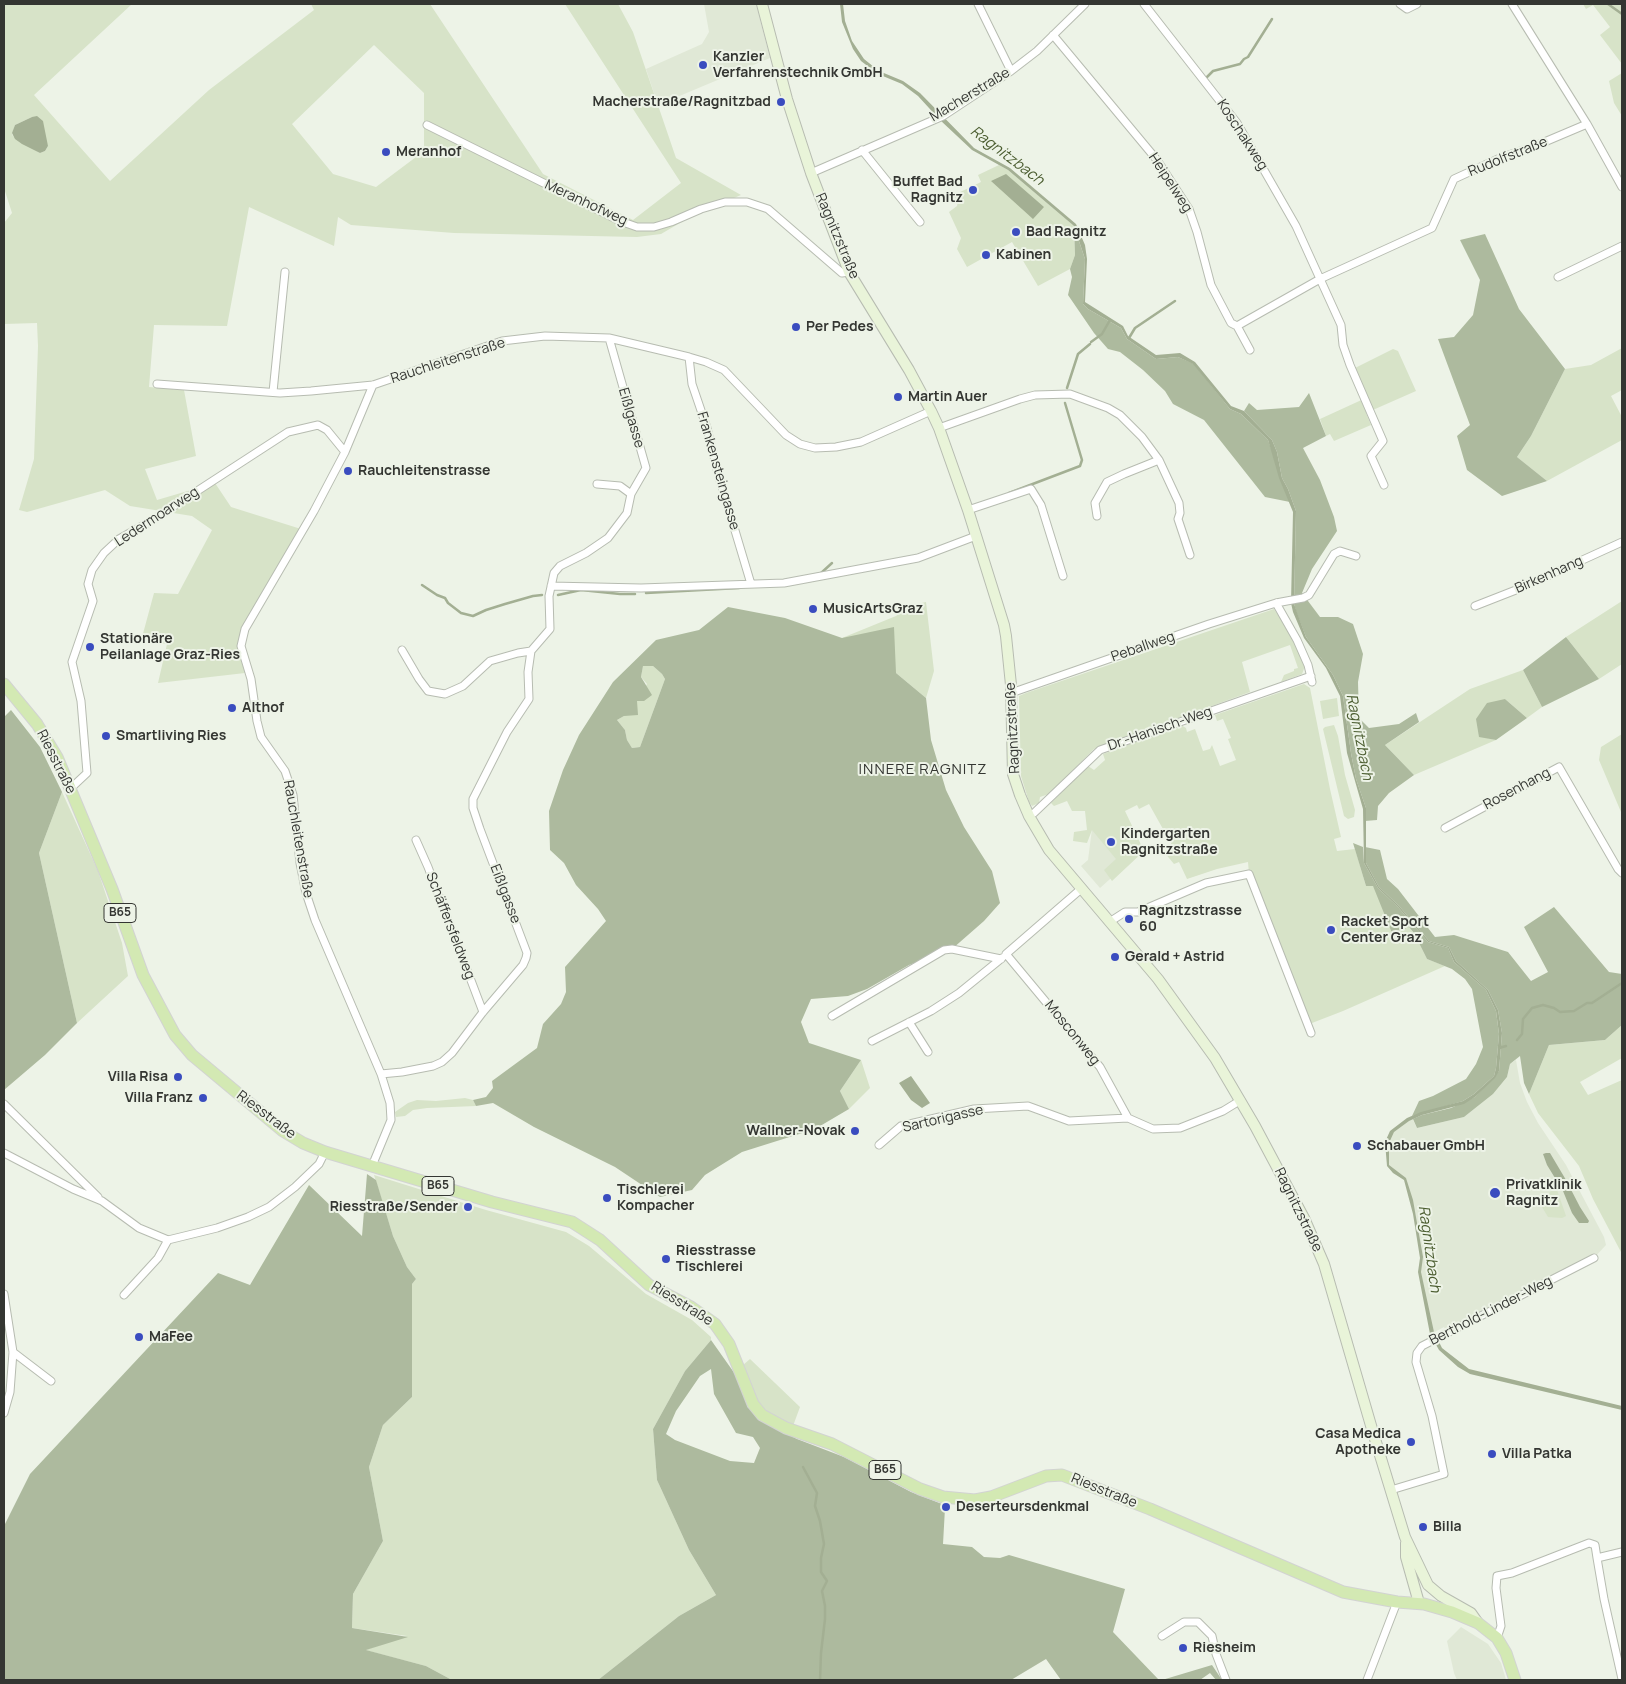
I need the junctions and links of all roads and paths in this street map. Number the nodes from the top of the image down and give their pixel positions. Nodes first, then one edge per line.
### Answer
1 (762, 4) edge
2 (978, 4) edge
3 (1085, 4) edge
4 (1144, 4) edge
5 (1400, 4) edge
6 (1416, 4) edge
7 (1512, 4) edge
8 (1053, 35) junction
9 (1011, 71) junction
10 (1587, 124) junction
11 (427, 125) dead end
12 (862, 150) junction
13 (811, 173) junction
14 (1622, 187) edge
15 (920, 222) dead end
16 (1622, 246) edge
17 (285, 272) dead end
18 (850, 272) junction
19 (1558, 277) dead end
20 (1320, 279) junction
21 (1237, 326) junction
22 (609, 338) junction
23 (1250, 350) dead end
24 (689, 357) junction
25 (157, 384) dead end
26 (373, 384) junction
27 (272, 392) junction
28 (931, 411) junction
29 (939, 428) junction
30 (345, 452) junction
31 (1159, 460) junction
32 (597, 484) dead end
33 (1384, 485) dead end
34 (631, 494) junction
35 (968, 510) junction
36 (1097, 516) dead end
37 (976, 536) junction
38 (1622, 542) edge
39 (1190, 555) dead end
40 (1356, 556) dead end
41 (1063, 576) dead end
42 (750, 584) junction
43 (551, 586) junction
44 (1276, 603) junction
45 (1475, 606) dead end
46 (402, 650) dead end
47 (531, 651) junction
48 (4, 684) edge
49 (1011, 692) junction
50 (71, 788) junction
51 (1029, 816) junction
52 (1446, 828) dead end
53 (416, 840) dead end
54 (1622, 873) edge
55 (1081, 888) junction
56 (1111, 921) junction
57 (1004, 957) junction
58 (483, 1012) junction
59 (832, 1016) dead end
60 (910, 1022) junction
61 (1311, 1033) dead end
62 (872, 1042) dead end
63 (928, 1052) dead end
64 (382, 1074) junction
65 (1241, 1100) junction
66 (4, 1104) edge
67 (1128, 1118) junction
68 (879, 1144) dead end
69 (324, 1152) junction
70 (4, 1153) edge
71 (372, 1166) junction
72 (102, 1201) junction
73 (168, 1240) junction
74 (1594, 1258) dead end
75 (4, 1294) edge
76 (124, 1295) dead end
77 (13, 1352) junction
78 (51, 1381) dead end
79 (4, 1413) edge
80 (1391, 1490) junction
81 (1405, 1537) junction
82 (1622, 1552) edge
83 (1597, 1558) junction
84 (1428, 1585) junction
85 (1397, 1602) junction
86 (1422, 1603) junction
87 (1478, 1623) junction
88 (1162, 1636) dead end
89 (1497, 1638) junction
90 (1622, 1679) edge
91 (1226, 1680) edge
92 (1367, 1680) edge
93 (1515, 1680) edge

1 - 13 main road, Ragnitzstraße
2 - 9 street
3 - 8 street, Macherstraße
4 - 20 street, Koschakweg
5 - 6 street
7 - 10 street
8 - 9 street, Macherstraße
8 - 21 street, Heipelweg
9 - 12 street, Macherstraße
10 - 14 street
10 - 20 street, Rudolfstraße
11 - 18 street, Meranhofweg
12 - 13 street, Macherstraße
12 - 15 street
13 - 18 main road, Ragnitzstraße
16 - 19 street
17 - 27 street
18 - 28 main road, Ragnitzstraße
20 - 21 street
20 - 33 street, Koschakweg
21 - 23 street, Heipelweg
22 - 24 street, Rauchleitenstraße
22 - 26 street, Rauchleitenstraße
22 - 34 street, Eißlgasse
24 - 28 street, Rauchleitenstraße
24 - 42 street, Frankensteingasse
25 - 27 street, Rauchleitenstraße
26 - 27 street, Rauchleitenstraße
26 - 30 street, Rauchleitenstraße
28 - 29 main road, Ragnitzstraße
29 - 31 street
29 - 35 main road, Ragnitzstraße
30 - 50 street, Ledermoarweg
30 - 64 street, Rauchleitenstraße
31 - 36 street
31 - 39 street
32 - 34 street
34 - 43 street, Eißlgasse
35 - 37 main road, Ragnitzstraße
35 - 41 street
37 - 42 street
37 - 49 main road, Ragnitzstraße
38 - 45 street, Birkenhang
40 - 44 street, Peballweg
42 - 43 street
43 - 47 street, Eißlgasse
44 - 49 street, Peballweg
44 - 51 street, Dr.-Hanisch-Weg
46 - 47 street
47 - 58 street, Eißlgasse
48 - 50 main road, Riesstraße / B65
49 - 51 main road, Ragnitzstraße
50 - 69 main road, Riesstraße / B65
51 - 55 main road, Ragnitzstraße
52 - 54 street, Rosenhang
53 - 58 street, Schäffersfeldweg
55 - 56 main road, Ragnitzstraße
55 - 57 street
56 - 61 street
56 - 65 main road, Ragnitzstraße
57 - 59 street
57 - 60 street
57 - 67 street, Mosconweg
58 - 64 street, Eißlgasse
60 - 62 street
60 - 63 street
64 - 71 street, Rauchleitenstraße
65 - 67 street, Sartorigasse
65 - 80 main road, Ragnitzstraße
66 - 72 street
67 - 68 street, Sartorigasse
69 - 71 main road, Riesstraße / B65
69 - 73 street
70 - 72 street
71 - 85 main road, Riesstraße / B65
72 - 73 street
73 - 76 street
74 - 80 street, Berthold-Linder-Weg
75 - 77 street
77 - 78 street
77 - 79 street
80 - 81 main road, Ragnitzstraße
81 - 84 main road, Ragnitzstraße
81 - 86 main road, Ragnitzstraße
82 - 83 street
83 - 89 street
83 - 90 street
84 - 86 main road
84 - 87 main road, Ragnitzstraße
85 - 86 main road, Riesstraße / B65
85 - 92 street
86 - 87 main road, Riesstraße / B65
87 - 89 main road, Riesstraße / B65
88 - 91 street
89 - 93 main road, Riesstraße / B65

